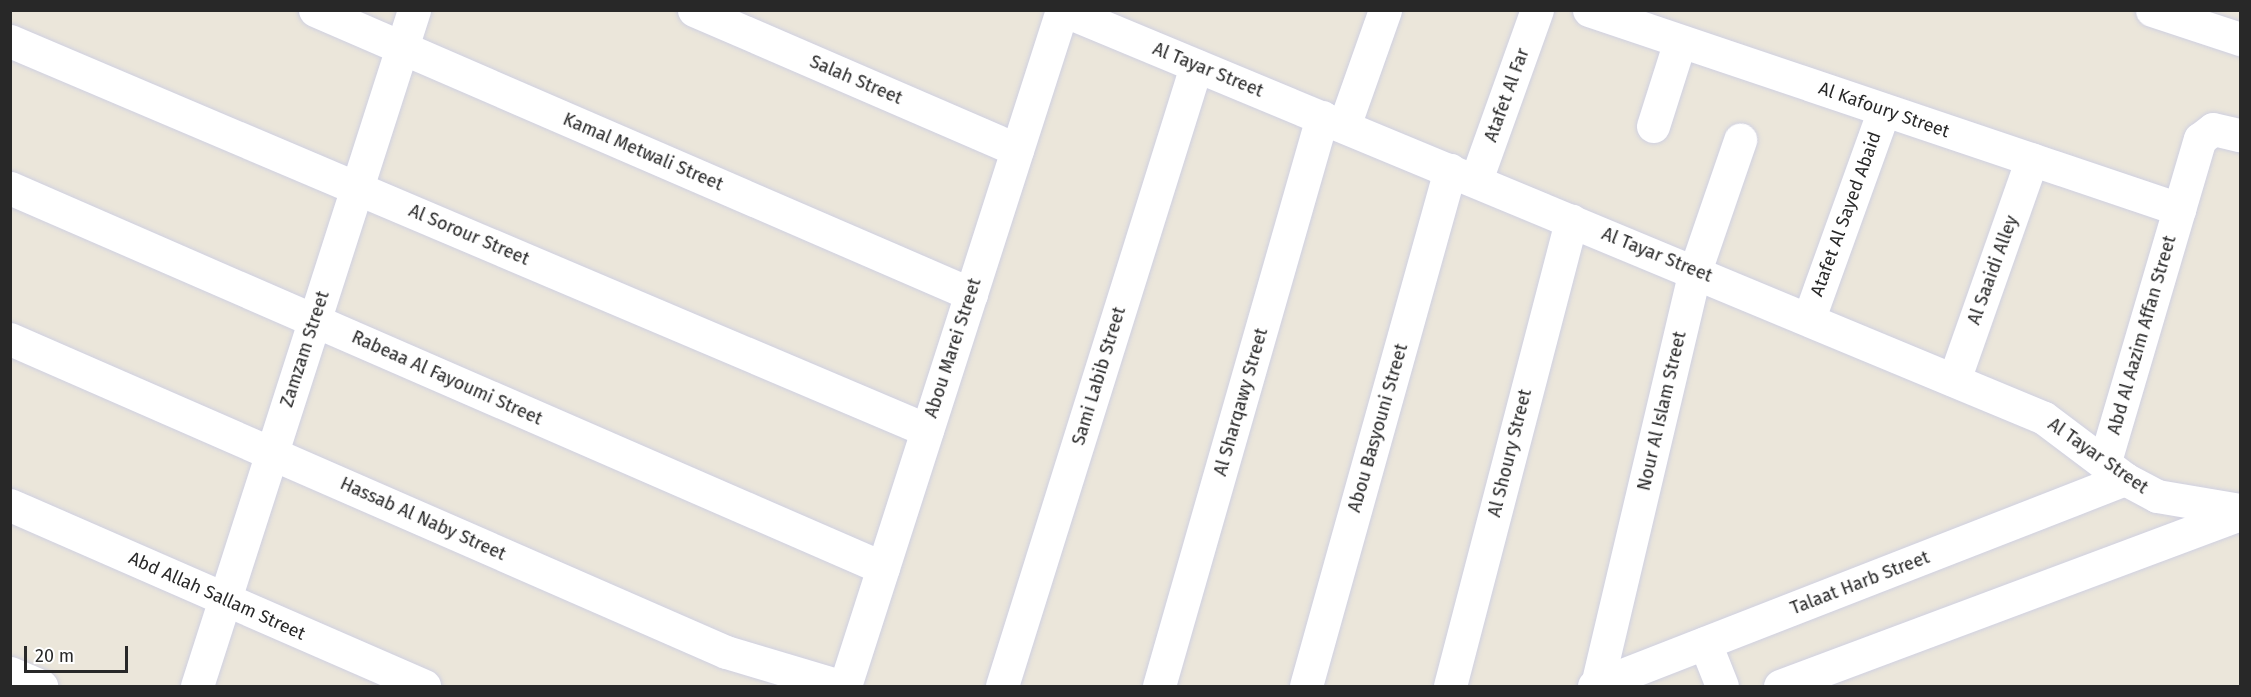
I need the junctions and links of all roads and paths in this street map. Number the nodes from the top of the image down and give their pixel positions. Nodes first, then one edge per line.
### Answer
1 (315, 10) edge
2 (414, 10) edge
3 (694, 10) edge
4 (1062, 10) edge
5 (1385, 10) edge
6 (1538, 10) edge
7 (1589, 10) edge
8 (2152, 10) edge
9 (2241, 39) edge
10 (10, 41) edge
11 (1680, 41) junction
12 (402, 48) junction
13 (1196, 66) junction
14 (1884, 110) junction
15 (1333, 122) junction
16 (1653, 126) dead end
17 (2241, 135) edge
18 (1740, 140) dead end
19 (1017, 150) junction
20 (2032, 159) junction
21 (1463, 175) junction
22 (10, 188) edge
23 (357, 188) junction
24 (2179, 209) junction
25 (1570, 220) junction
26 (1695, 272) junction
27 (971, 294) junction
28 (1809, 318) junction
29 (315, 321) junction
30 (10, 339) edge
31 (1954, 380) junction
32 (927, 430) junction
33 (271, 453) junction
34 (2115, 470) junction
35 (10, 505) edge
36 (2241, 512) edge
37 (883, 568) junction
38 (225, 599) junction
39 (1705, 643) junction
40 (10, 673) edge
41 (1595, 686) edge
42 (41, 687) edge
43 (197, 687) edge
44 (424, 687) edge
45 (840, 687) edge
46 (845, 687) edge
47 (1002, 687) edge
48 (1159, 687) edge
49 (1306, 687) edge
50 (1450, 687) edge
51 (1722, 687) edge
52 (1780, 687) edge

1 - 12 street, Kamal Metwali Street
2 - 12 street, Zamzam Street
3 - 19 street, Salah Street
4 - 13 street, Al Tayar Street
4 - 19 street, Abou Marei Street
5 - 15 street, Al Sharqawy Street
6 - 21 street, Atafet Al Far
7 - 11 street, Al Kafoury Street
8 - 9 street
10 - 23 street, Al Sorour Street
11 - 14 street, Al Kafoury Street
11 - 16 street
12 - 23 street, Zamzam Street
12 - 27 street, Kamal Metwali Street
13 - 15 street, Al Tayar Street
13 - 47 street, Sami Labib Street
14 - 20 street, Al Kafoury Street
14 - 28 street, Atafet Al Sayed Abaid
15 - 21 street, Al Tayar Street
15 - 48 street, Al Sharqawy Street
17 - 24 street, Abd Al Aazim Affan Street
18 - 26 street, Nour Al Islam Street
19 - 27 street, Abou Marei Street
20 - 24 street, Al Kafoury Street
20 - 31 street, Al Saaidi Alley
21 - 25 street, Al Tayar Street
21 - 49 street, Abou Basyouni Street
22 - 29 street, Rabeaa Al Fayoumi Street
23 - 29 street, Zamzam Street
23 - 32 street, Al Sorour Street
24 - 34 street, Abd Al Aazim Affan Street
25 - 26 street, Al Tayar Street
25 - 50 street, Al Shoury Street
26 - 28 street, Al Tayar Street
26 - 41 street, Nour Al Islam Street
27 - 32 street, Abou Marei Street
28 - 31 street, Al Tayar Street
29 - 33 street, Zamzam Street
29 - 37 street, Rabeaa Al Fayoumi Street
30 - 33 street, Hassab Al Naby Street
31 - 34 street, Al Tayar Street
32 - 37 street, Abou Marei Street
33 - 38 street, Zamzam Street
33 - 45 street, Hassab Al Naby Street
34 - 36 street, Al Tayar Street
34 - 39 street, Talaat Harb Street
35 - 38 street, Abd Allah Sallam Street
36 - 52 street
37 - 46 street, Abou Marei Street
38 - 43 street, Zamzam Street
38 - 44 street, Abd Allah Sallam Street
39 - 41 street, Talaat Harb Street
39 - 51 street
40 - 42 street

